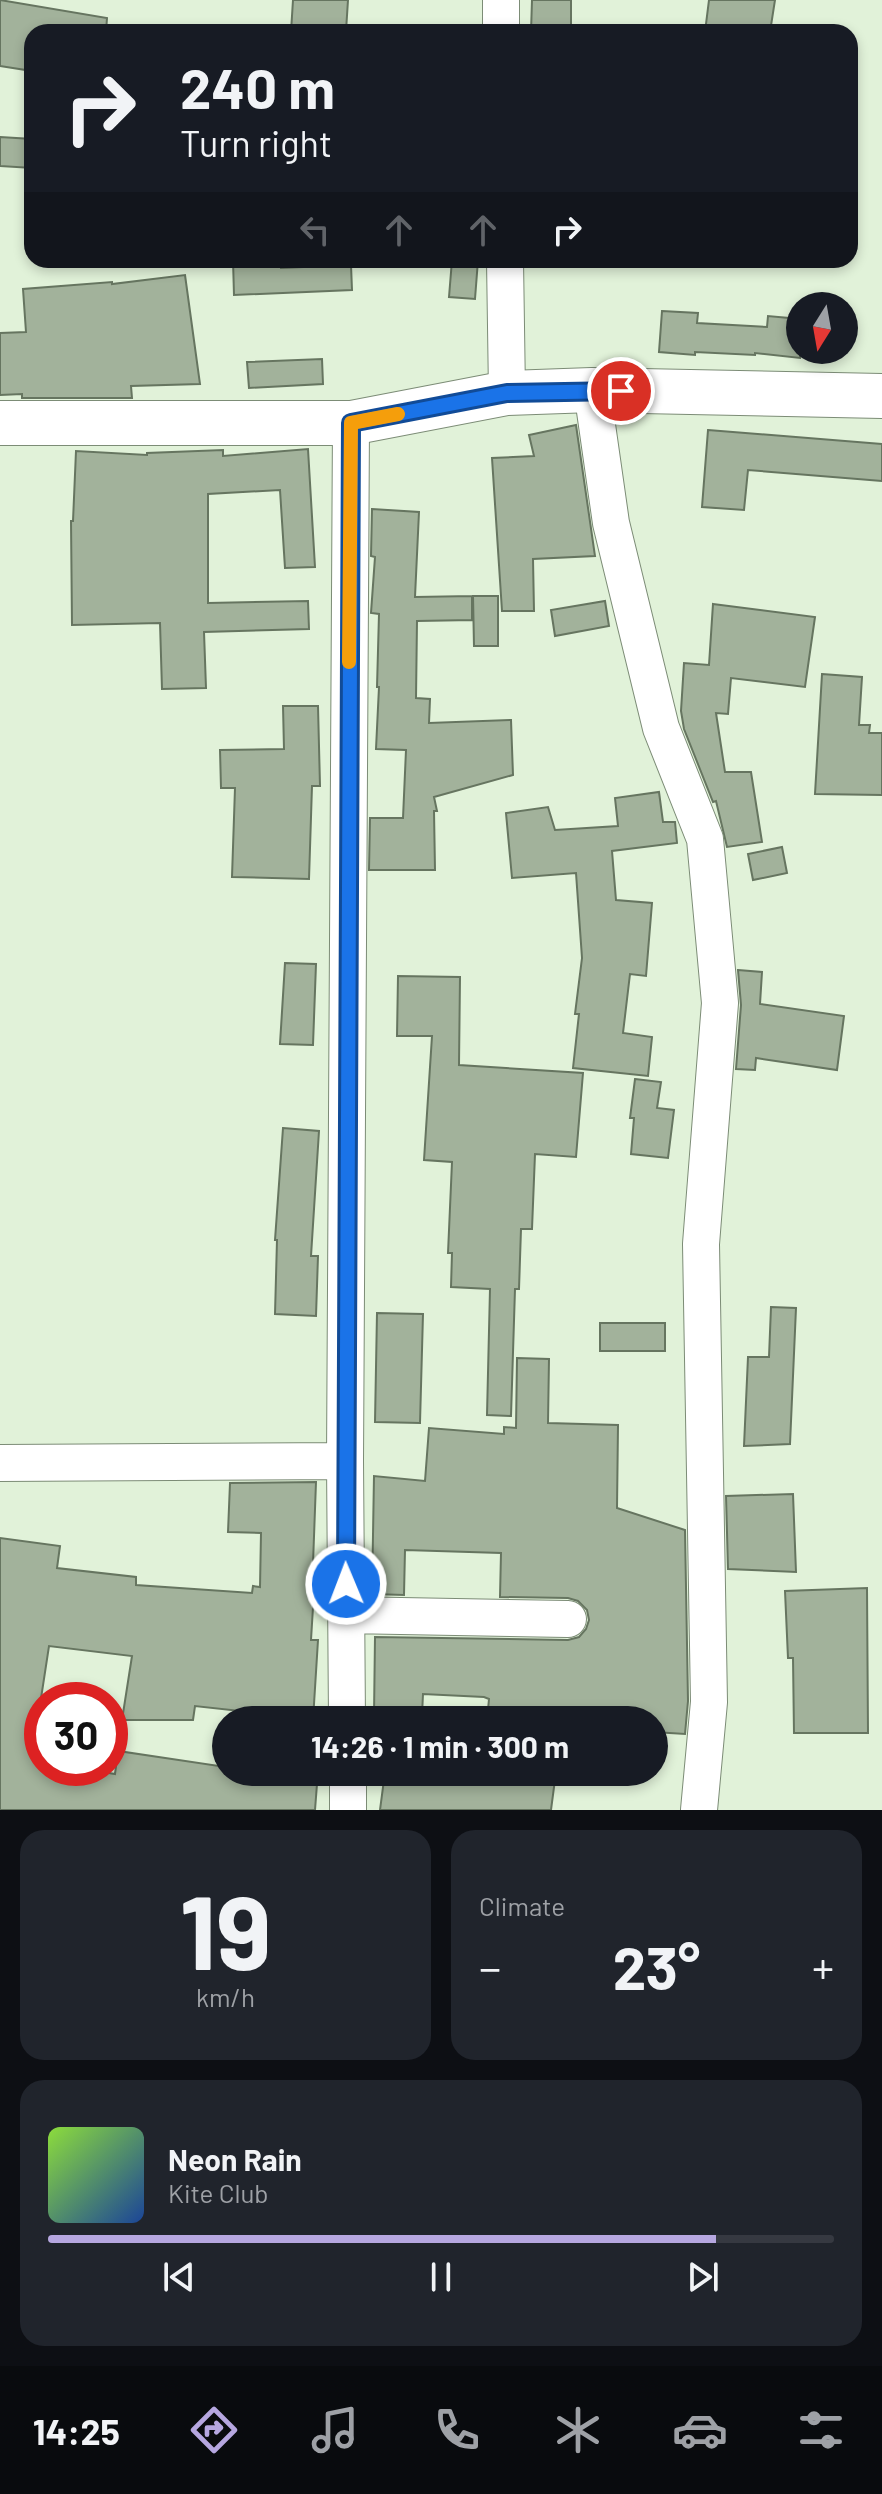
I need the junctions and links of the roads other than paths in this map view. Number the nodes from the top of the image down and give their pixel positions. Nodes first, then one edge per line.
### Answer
1 (501, 0) edge
2 (501, 24) edge
3 (505, 268) edge
4 (592, 390) junction
5 (507, 393) junction
6 (882, 396) edge
7 (0, 423) edge
8 (351, 423) junction
9 (345, 1461) junction
10 (0, 1463) edge
11 (346, 1615) junction
12 (568, 1619) dead end
13 (347, 1706) edge
14 (348, 1786) edge
15 (348, 1810) edge
16 (699, 1810) edge

1 - 2 street
3 - 5 street
4 - 5 street
4 - 6 street
4 - 16 street
5 - 8 street
7 - 8 street
8 - 9 street
9 - 10 street
9 - 11 street
11 - 12 street
11 - 13 street
14 - 15 street

